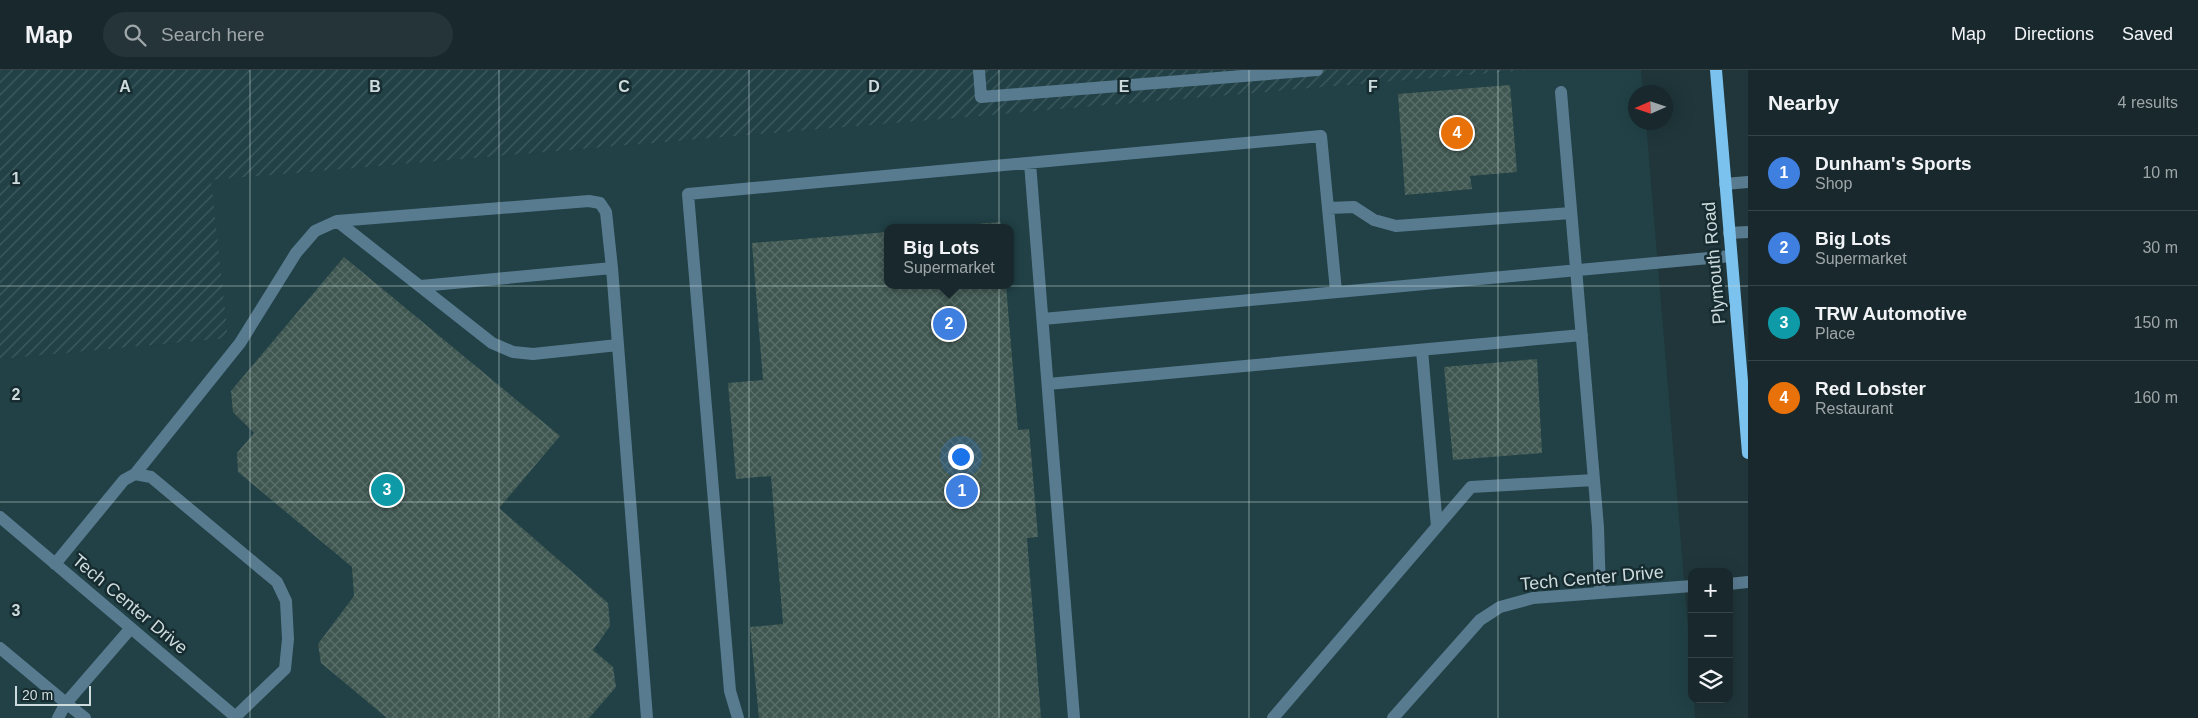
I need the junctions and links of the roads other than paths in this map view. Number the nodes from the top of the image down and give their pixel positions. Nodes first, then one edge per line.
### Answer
1 (979, 70) edge
2 (1317, 70) edge
3 (1716, 70) edge
4 (1561, 92) dead end
5 (1030, 163) junction
6 (1748, 182) edge
7 (1725, 184) junction
8 (1328, 208) junction
9 (1571, 213) junction
10 (337, 221) junction
11 (1748, 232) edge
12 (1730, 233) junction
13 (1732, 256) junction
14 (612, 268) junction
15 (1576, 270) junction
16 (421, 286) junction
17 (1336, 291) junction
18 (1043, 319) junction
19 (1582, 335) junction
20 (618, 345) junction
21 (1422, 350) junction
22 (1048, 384) junction
23 (1748, 453) edge
24 (135, 474) junction
25 (1594, 480) junction
26 (0, 517) edge
27 (1437, 527) junction
28 (55, 564) junction
29 (1748, 582) edge
30 (1733, 584) edge
31 (1688, 586) edge
32 (1600, 593) junction
33 (131, 628) junction
34 (0, 648) edge
35 (66, 703) junction
36 (236, 717) edge
37 (58, 718) edge
38 (85, 718) edge
39 (647, 718) edge
40 (738, 718) edge
41 (1074, 718) edge
42 (1273, 718) edge
43 (1393, 718) edge

1 - 2 street
3 - 7 main road, Plymouth Road
4 - 9 street
5 - 8 street
5 - 18 street
5 - 40 street
6 - 7 street
7 - 12 main road, Plymouth Road
8 - 9 street
8 - 17 street
9 - 15 street
10 - 14 street
10 - 16 street
10 - 24 street
11 - 12 street
12 - 13 main road, Plymouth Road
13 - 15 street
13 - 23 main road, Plymouth Road
14 - 16 street
14 - 20 street
15 - 17 street
15 - 19 street
16 - 20 street
17 - 18 street
18 - 22 street
19 - 21 street
19 - 25 street
20 - 39 street
21 - 22 street
21 - 27 street
22 - 41 street
24 - 28 street
24 - 36 street
25 - 27 street
25 - 32 street
26 - 28 street, Tech Center Drive
27 - 42 street
28 - 33 street, Tech Center Drive
29 - 30 street
31 - 32 street, Tech Center Drive
32 - 43 street, Tech Center Drive
33 - 35 street
33 - 36 street, Tech Center Drive
34 - 35 street
35 - 37 street
35 - 38 street

